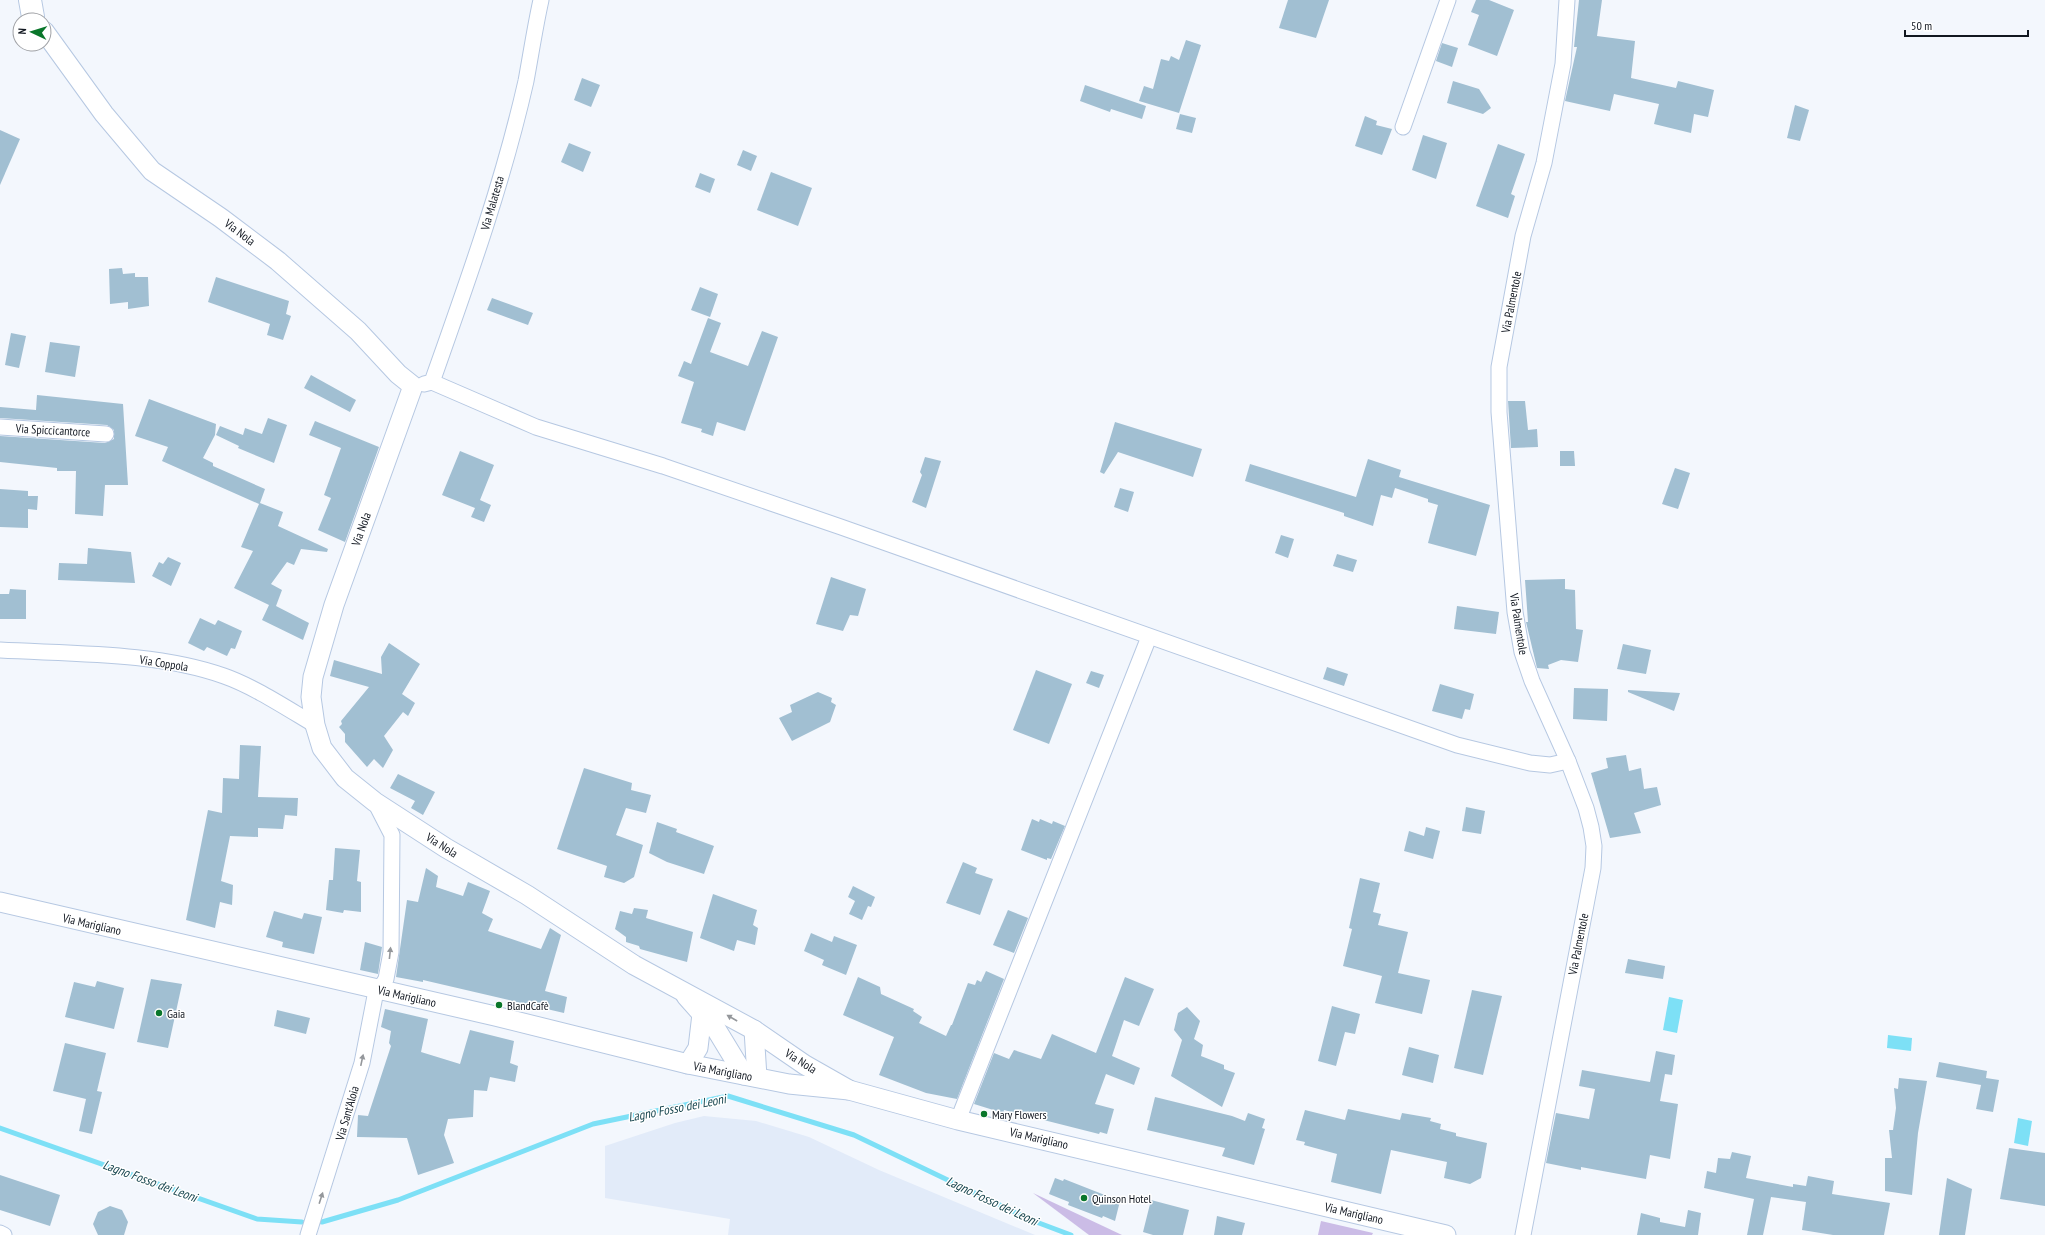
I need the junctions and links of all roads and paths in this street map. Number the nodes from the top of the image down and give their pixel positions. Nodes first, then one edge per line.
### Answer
1 (541, 0) edge
2 (1448, 0) edge
3 (1567, 0) edge
4 (52, 41) edge
5 (1403, 127) dead end
6 (432, 382) junction
7 (413, 386) junction
8 (0, 427) edge
9 (106, 434) dead end
10 (1149, 637) junction
11 (0, 650) edge
12 (315, 726) junction
13 (1568, 760) junction
14 (375, 802) junction
15 (0, 902) edge
16 (378, 989) junction
17 (684, 993) junction
18 (702, 1014) junction
19 (754, 1030) junction
20 (688, 1064) junction
21 (751, 1076) junction
22 (848, 1090) junction
23 (958, 1120) junction
24 (0, 1233) edge
25 (4, 1235) edge
26 (308, 1235) edge
27 (1446, 1235) edge
28 (1523, 1235) edge

1 - 6 street, Via Malatesta
2 - 5 street
3 - 13 street, Via Palmentole
4 - 7 street, Via Nola
6 - 7 street
6 - 10 street
7 - 12 street, Via Nola
8 - 9 street, Via Spiccicantorce
10 - 13 street
10 - 23 street
11 - 12 street, Via Coppola
12 - 14 street, Via Nola
13 - 28 street, Via Palmentole
16 -> 14 street, Via Sant'Aloia
14 - 17 street, Via Nola
15 - 16 street, Via Marigliano
16 - 20 street, Via Marigliano
26 -> 16 street, Via Sant'Aloia
17 - 18 street, Via Nola
19 -> 17 street, Via Nola
18 - 20 street
18 - 21 street, Via Nola
19 - 21 street
19 - 22 street, Via Nola
20 - 21 street, Via Marigliano
21 - 22 street, Via Marigliano
22 - 23 street, Via Marigliano
23 - 27 street, Via Marigliano
24 - 25 street

